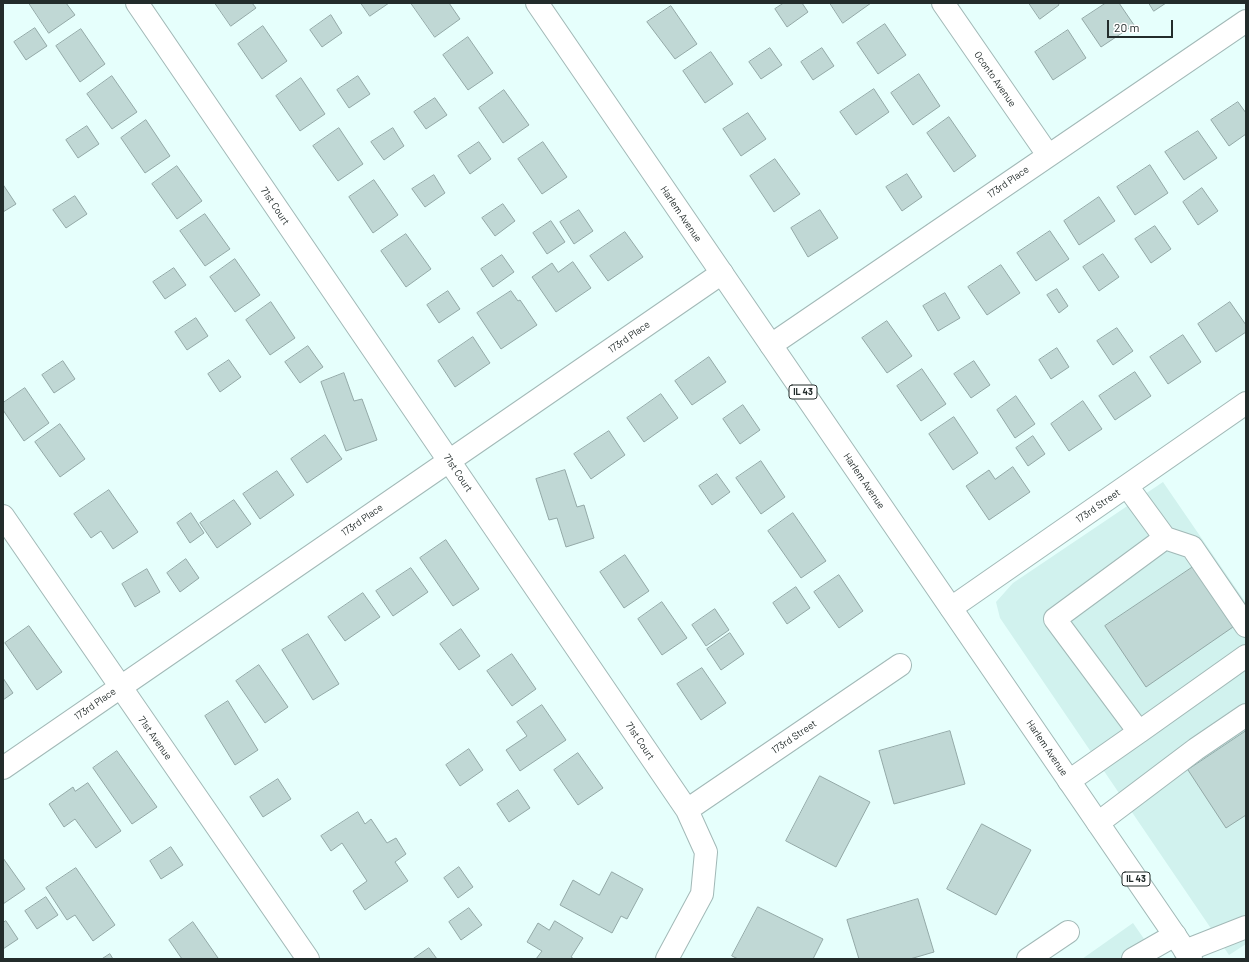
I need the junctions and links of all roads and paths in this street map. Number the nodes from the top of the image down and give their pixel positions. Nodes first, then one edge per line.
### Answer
1 (137, 3) edge
2 (537, 3) edge
3 (943, 3) edge
4 (1246, 20) edge
5 (1048, 155) junction
6 (722, 273) junction
7 (771, 345) junction
8 (1246, 404) edge
9 (449, 460) junction
10 (1127, 486) junction
11 (6, 527) edge
12 (1165, 538) junction
13 (951, 608) junction
14 (1246, 626) edge
15 (1246, 656) edge
16 (900, 665) dead end
17 (120, 687) junction
18 (1246, 715) edge
19 (1139, 732) junction
20 (3, 768) edge
21 (1069, 781) junction
22 (687, 810) junction
23 (1098, 823) junction
24 (1246, 927) edge
25 (1068, 932) dead end
26 (1184, 948) edge
27 (308, 959) edge
28 (667, 959) edge
29 (1028, 959) edge
30 (1133, 959) edge

1 - 9 street, 71st Court
2 - 6 street, Harlem Avenue / IL 43
3 - 5 street, Oconto Avenue
4 - 5 street, 173rd Place
5 - 7 street, 173rd Place
6 - 7 street, Harlem Avenue / IL 43
6 - 9 street, 173rd Place
7 - 13 street, Harlem Avenue / IL 43
8 - 10 street, 173rd Street
9 - 17 street, 173rd Place
9 - 22 street, 71st Court
10 - 12 street
10 - 13 street, 173rd Street
11 - 17 street, 71st Avenue
12 - 14 street
12 - 19 street
13 - 21 street, Harlem Avenue / IL 43
15 - 19 street
16 - 22 street, 173rd Street
17 - 20 street, 173rd Place
17 - 27 street, 71st Avenue
18 - 23 street
19 - 21 street
21 - 23 street, Harlem Avenue / IL 43
22 - 28 street, 71st Court
23 - 26 street, Harlem Avenue / IL 43
24 - 26 street
25 - 29 street
26 - 30 street

